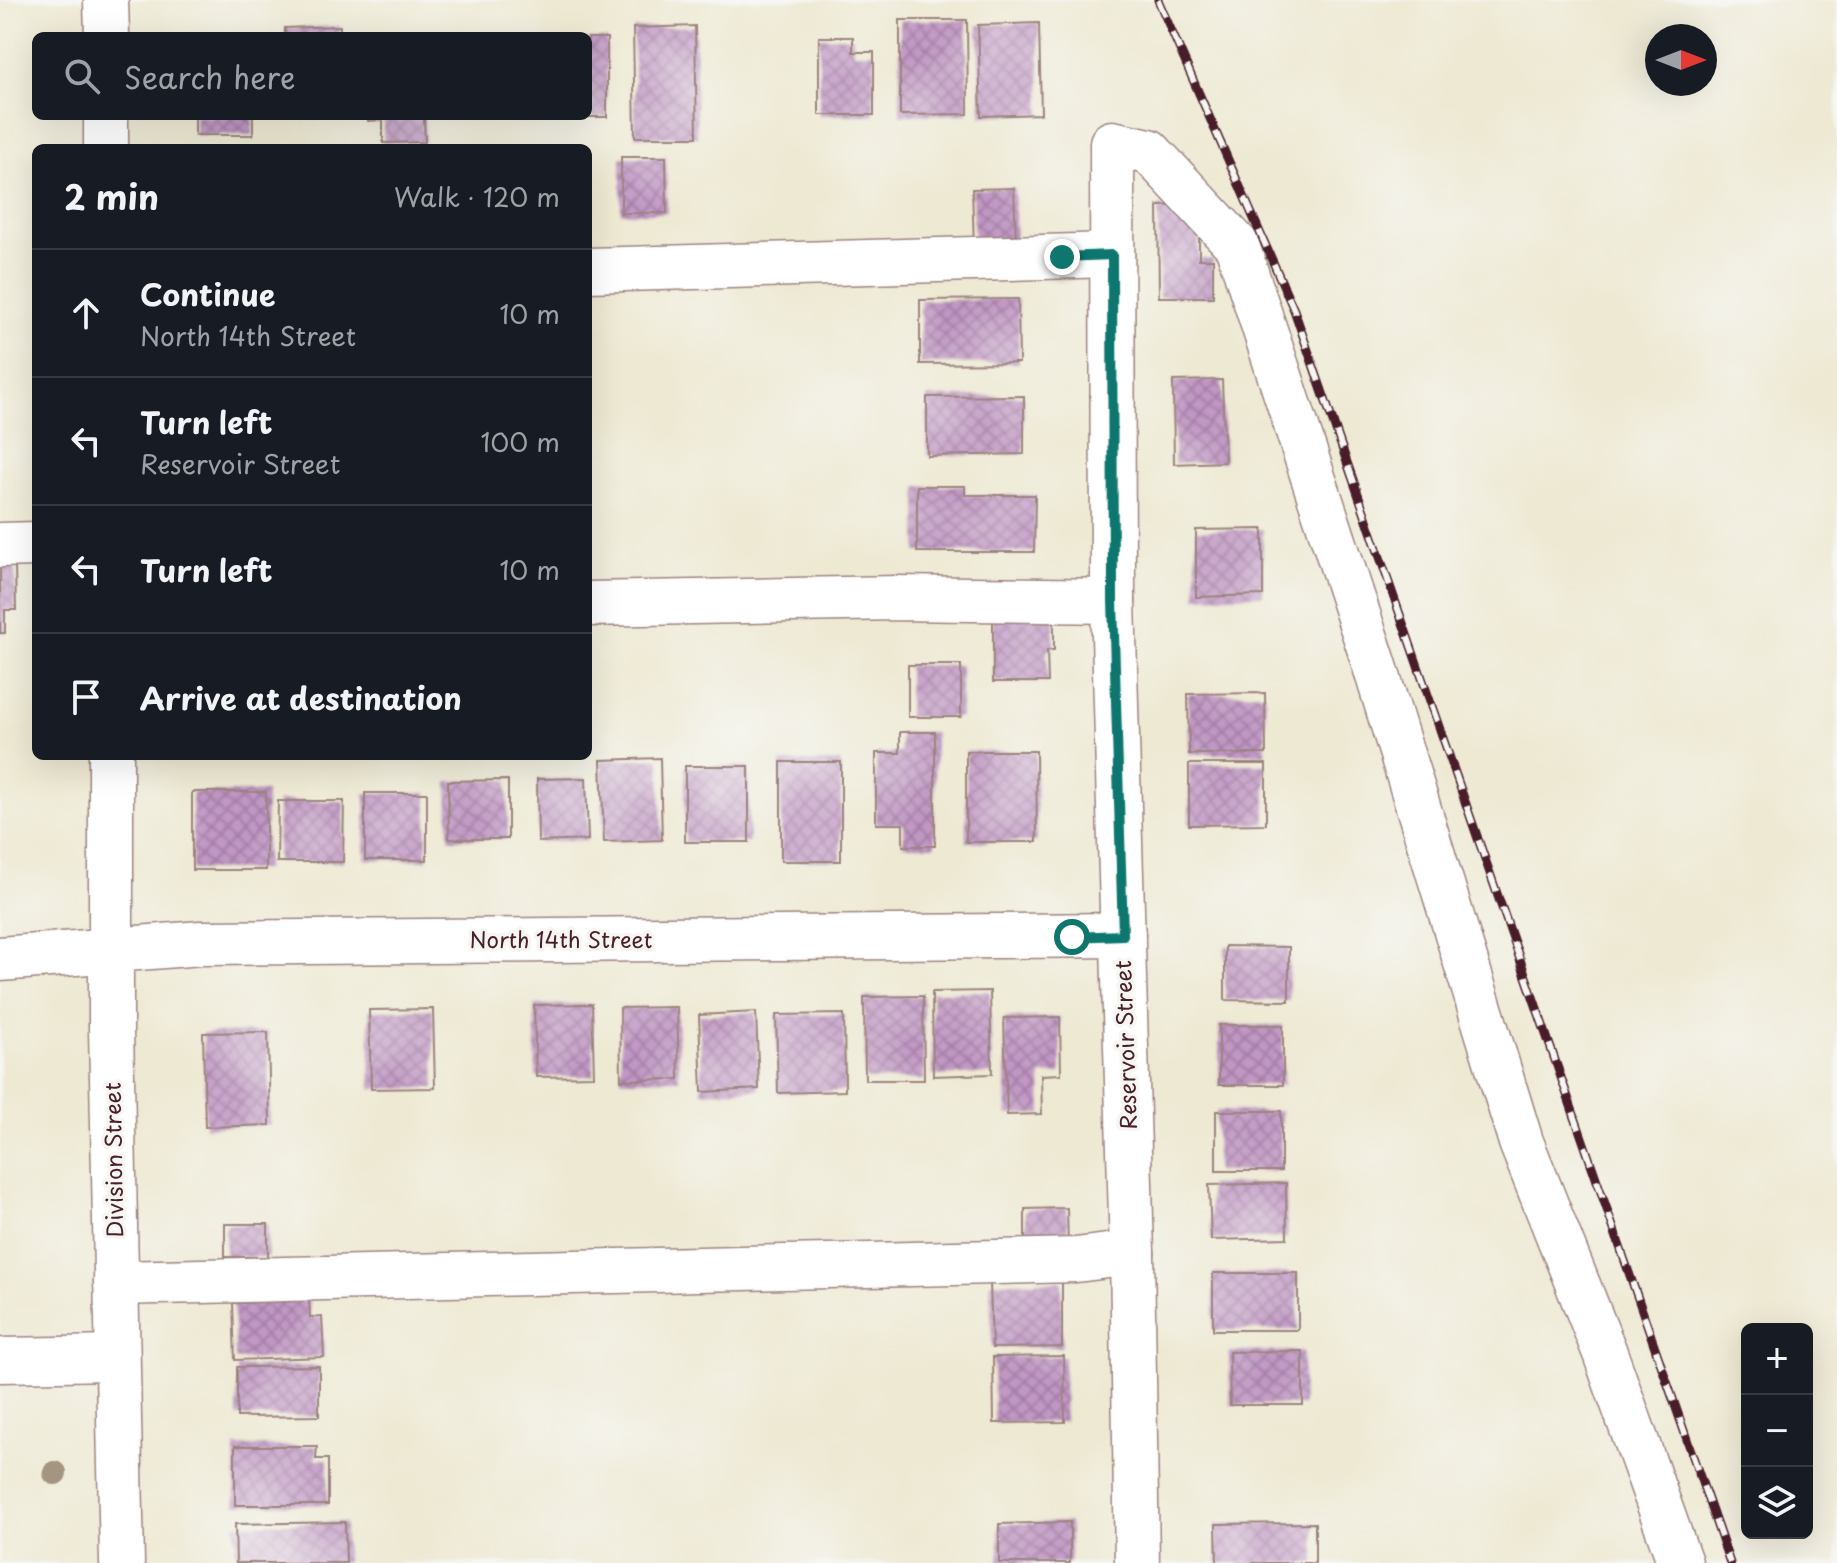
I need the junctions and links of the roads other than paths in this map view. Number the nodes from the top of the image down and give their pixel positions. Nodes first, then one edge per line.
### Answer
1 (106, 0) edge
2 (107, 32) edge
3 (106, 120) edge
4 (106, 144) edge
5 (1112, 255) junction
6 (592, 270) edge
7 (32, 544) edge
8 (0, 545) edge
9 (1113, 601) junction
10 (592, 604) edge
11 (111, 760) edge
12 (1123, 935) junction
13 (112, 951) junction
14 (0, 959) edge
15 (1132, 1253) junction
16 (116, 1283) junction
17 (117, 1358) junction
18 (0, 1360) edge
19 (122, 1563) edge
20 (1137, 1563) edge
21 (1680, 1563) edge

1 - 2 street
3 - 4 street
5 - 6 street
5 - 9 street, Reservoir Street
5 - 21 street, Reservoir Street
7 - 8 street
9 - 10 street
9 - 12 street, Reservoir Street
11 - 13 street, Division Street
12 - 13 street, North 14th Street
12 - 15 street, Reservoir Street
13 - 14 street, North 14th Street
13 - 16 street, Division Street
15 - 16 street
15 - 20 street, Reservoir Street
16 - 17 street, Division Street
17 - 18 street
17 - 19 street, Division Street

